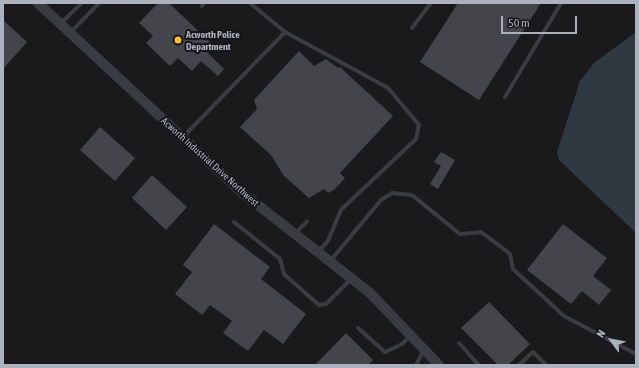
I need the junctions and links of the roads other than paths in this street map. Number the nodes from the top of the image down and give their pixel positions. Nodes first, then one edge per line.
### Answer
1 (82, 3) edge
2 (99, 3) edge
3 (250, 3) edge
4 (431, 3) edge
5 (562, 3) edge
6 (44, 5) edge
7 (60, 24) junction
8 (412, 28) dead end
9 (285, 32) junction
10 (70, 33) junction
11 (505, 97) dead end
12 (183, 137) junction
13 (307, 221) dead end
14 (234, 222) dead end
15 (296, 233) junction
16 (319, 251) junction
17 (331, 260) junction
18 (353, 277) junction
19 (358, 328) dead end
20 (411, 335) junction
21 (459, 343) dead end
22 (424, 349) junction
23 (636, 354) edge
24 (416, 365) edge
25 (439, 365) edge
26 (479, 365) edge
27 (519, 365) edge
28 (546, 365) edge

1 - 7 lane
2 - 10 lane
3 - 9 lane
4 - 8 lane
5 - 11 lane
6 - 7 street, Acworth Industrial Drive Northwest
7 - 10 street, Acworth Industrial Drive Northwest
9 - 12 lane
9 - 16 lane
10 - 12 street, Acworth Industrial Drive Northwest
12 - 15 street, Acworth Industrial Drive Northwest
13 - 15 lane
14 - 18 lane
15 - 16 street, Acworth Industrial Drive Northwest
16 - 17 street, Acworth Industrial Drive Northwest
17 - 18 street, Acworth Industrial Drive Northwest
17 - 23 lane
18 - 20 street, Acworth Industrial Drive Northwest
19 - 20 lane
20 - 22 street, Acworth Industrial Drive Northwest
21 - 26 lane
22 - 24 lane
22 - 25 street, Acworth Industrial Drive Northwest
27 - 28 lane

